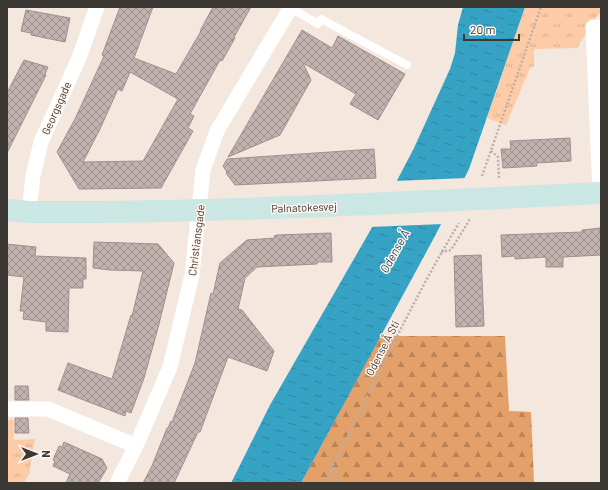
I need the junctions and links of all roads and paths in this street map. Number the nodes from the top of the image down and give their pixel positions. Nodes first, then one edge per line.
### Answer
1 (97, 7) edge
2 (541, 7) edge
3 (291, 8) edge
4 (601, 27) edge
5 (407, 65) dead end
6 (491, 151) junction
7 (482, 176) dead end
8 (601, 193) edge
9 (482, 199) junction
10 (7, 210) edge
11 (200, 211) junction
12 (29, 212) junction
13 (459, 223) dead end
14 (441, 252) junction
15 (7, 409) edge
16 (136, 446) junction
17 (333, 464) junction
18 (117, 483) edge
19 (324, 483) edge
20 (338, 483) edge

1 - 12 street, Georgsgade
2 - 6 path
3 - 5 lane
3 - 11 street, Christiansgade
4 - 8 street
6 - 7 path
6 - 9 path
8 - 9 main road, Palnatokesvej
9 - 11 main road, Palnatokesvej
9 - 14 path
10 - 12 main road, Palnatokesvej
11 - 12 main road, Palnatokesvej
11 - 16 street, Christiansgade
13 - 14 path, Odense Å Sti
14 - 17 path, Odense Å Sti
15 - 16 street
16 - 18 street, Christiansgade
17 - 19 path, Odense Å Sti
17 - 20 path

